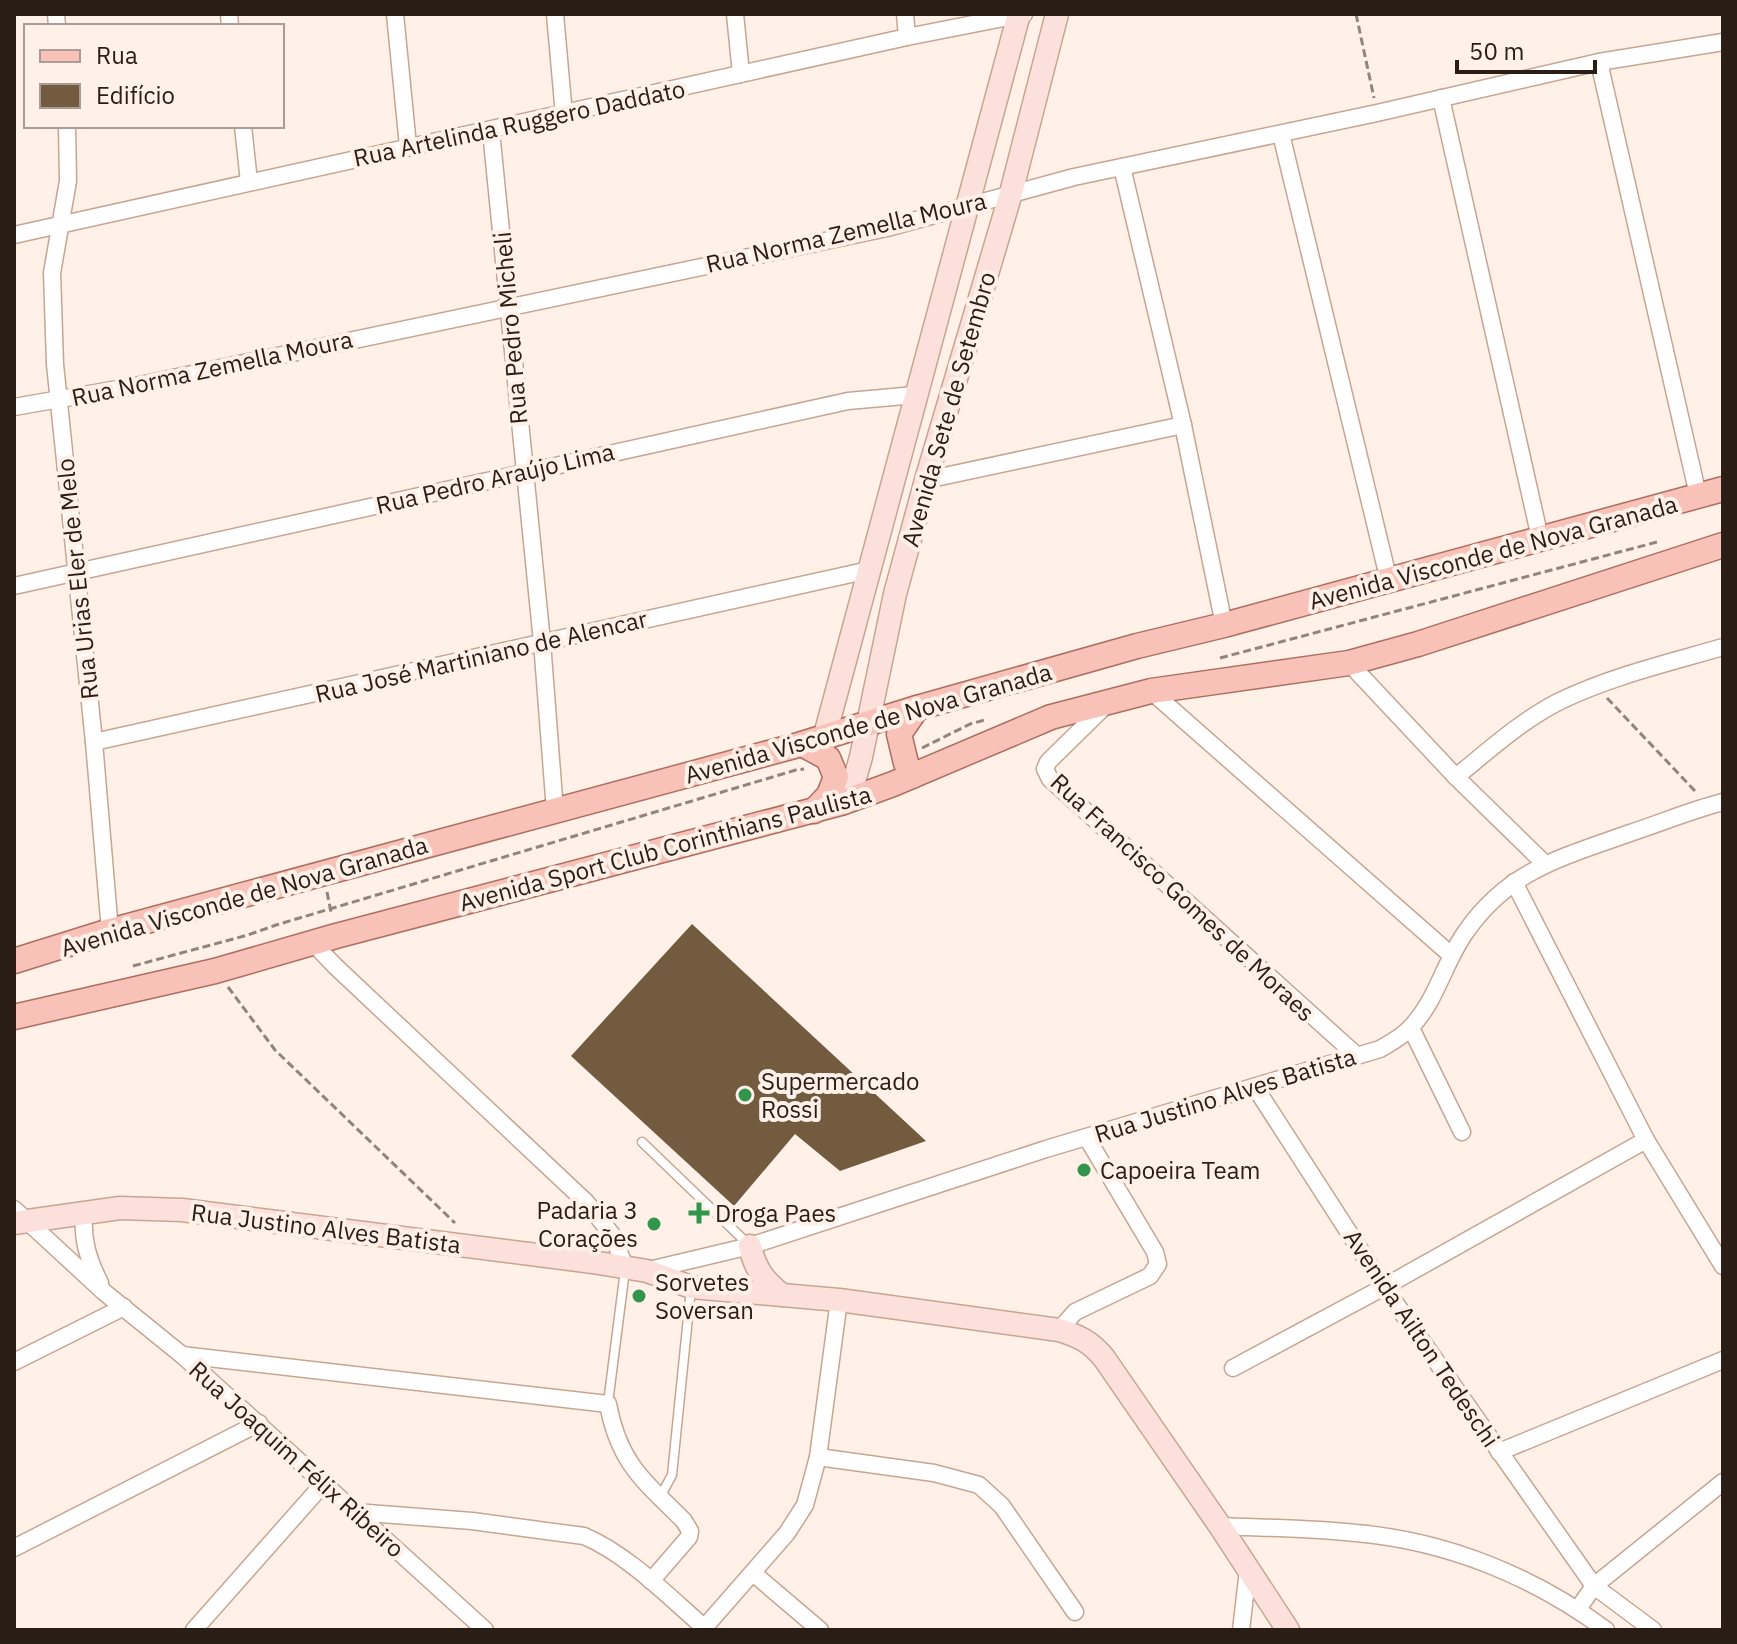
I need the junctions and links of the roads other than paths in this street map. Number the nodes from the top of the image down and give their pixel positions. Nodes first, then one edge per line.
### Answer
1 (395, 14) edge
2 (555, 14) edge
3 (735, 14) edge
4 (905, 14) edge
5 (1057, 14) edge
6 (1020, 15) edge
7 (907, 37) junction
8 (1723, 42) edge
9 (1599, 62) junction
10 (741, 74) junction
11 (1441, 98) junction
12 (564, 115) junction
13 (67, 128) edge
14 (243, 128) edge
15 (491, 131) junction
16 (1281, 134) junction
17 (408, 146) junction
18 (1122, 167) junction
19 (249, 182) junction
20 (1011, 193) junction
21 (967, 206) junction
22 (60, 227) junction
23 (14, 235) edge
24 (509, 306) junction
25 (915, 395) junction
26 (59, 400) junction
27 (14, 407) edge
28 (1183, 425) junction
29 (523, 472) junction
30 (926, 480) junction
31 (1723, 489) edge
32 (1698, 495) junction
33 (1540, 538) junction
34 (1723, 545) edge
35 (869, 570) junction
36 (76, 572) junction
37 (1389, 581) junction
38 (14, 586) edge
39 (1224, 625) junction
40 (542, 642) junction
41 (1723, 647) edge
42 (1349, 663) junction
43 (1151, 691) junction
44 (1109, 702) junction
45 (917, 708) junction
46 (867, 723) junction
47 (825, 735) junction
48 (94, 742) junction
49 (802, 744) junction
50 (912, 776) junction
51 (1456, 777) junction
52 (841, 803) junction
53 (1716, 804) edge
54 (555, 811) junction
55 (814, 811) junction
56 (1544, 863) junction
57 (1514, 882) junction
58 (110, 931) junction
59 (325, 939) junction
60 (1451, 955) junction
61 (14, 961) edge
62 (14, 1017) edge
63 (1411, 1028) junction
64 (1355, 1054) junction
65 (1255, 1087) junction
66 (1462, 1132) dead end
67 (1087, 1138) junction
68 (1646, 1140) junction
69 (642, 1142) dead end
70 (84, 1213) junction
71 (18, 1217) edge
72 (750, 1246) junction
73 (1723, 1266) edge
74 (636, 1269) junction
75 (691, 1287) junction
76 (1384, 1287) junction
77 (104, 1292) junction
78 (782, 1295) junction
79 (839, 1300) junction
80 (124, 1307) junction
81 (1059, 1330) junction
82 (182, 1355) junction
83 (1723, 1360) edge
84 (14, 1362) edge
85 (1233, 1368) dead end
86 (608, 1404) junction
87 (259, 1423) junction
88 (1499, 1452) junction
89 (818, 1457) junction
90 (1723, 1482) edge
91 (324, 1483) junction
92 (660, 1497) junction
93 (355, 1512) junction
94 (1220, 1526) junction
95 (14, 1548) edge
96 (1248, 1570) junction
97 (753, 1573) junction
98 (651, 1581) junction
99 (1594, 1586) junction
100 (1578, 1609) junction
101 (1075, 1612) dead end
102 (706, 1629) edge
103 (194, 1630) edge
104 (485, 1630) edge
105 (820, 1630) edge
106 (1241, 1630) edge
107 (1288, 1630) edge
108 (1606, 1630) edge
109 (1653, 1630) edge

1 - 17 street
2 - 12 street
3 - 10 street
4 - 7 street
5 - 20 main road, Avenida Sete de Setembro
6 - 7 street, Rua Artelinda Ruggero Daddato
6 - 21 main road, Avenida Sete de Setembro
7 - 10 street, Rua Artelinda Ruggero Daddato
8 - 9 street, Rua Norma Zemella Moura
9 - 11 street, Rua Norma Zemella Moura
9 - 32 street
10 - 12 street, Rua Artelinda Ruggero Daddato
11 - 16 street, Rua Norma Zemella Moura
11 - 33 street
12 - 15 street, Rua Artelinda Ruggero Daddato
13 - 22 street, Rua Urias Eler de Melo
14 - 19 street
15 - 17 street, Rua Artelinda Ruggero Daddato
15 - 24 street, Rua Pedro Micheli
16 - 18 street, Rua Norma Zemella Moura
16 - 37 street
17 - 19 street, Rua Artelinda Ruggero Daddato
18 - 20 street, Rua Norma Zemella Moura
18 - 28 street
19 - 22 street, Rua Artelinda Ruggero Daddato
20 - 21 street, Rua Norma Zemella Moura
20 - 30 main road, Avenida Sete de Setembro
21 - 24 street, Rua Norma Zemella Moura
21 - 25 main road, Avenida Sete de Setembro
22 - 23 street, Rua Artelinda Ruggero Daddato
22 - 26 street, Rua Urias Eler de Melo
24 - 26 street, Rua Norma Zemella Moura
24 - 29 street, Rua Pedro Micheli
25 - 29 street, Rua Pedro Araújo Lima
25 - 35 main road, Avenida Sete de Setembro
26 - 27 street, Rua Norma Zemella Moura
26 - 36 street, Rua Urias Eler de Melo
28 - 30 street
28 - 39 street
29 - 36 street, Rua Pedro Araújo Lima
29 - 40 street, Rua Pedro Micheli
30 - 46 main road, Avenida Sete de Setembro
31 - 32 main road, Avenida Visconde de Nova Granada
32 - 33 main road, Avenida Visconde de Nova Granada
33 - 37 main road, Avenida Visconde de Nova Granada
34 - 42 main road, Avenida Sport Club Corinthians Paulista
35 - 40 street, Rua José Martiniano de Alencar
35 - 47 main road, Avenida Sete de Setembro
36 - 38 street, Rua Pedro Araújo Lima
36 - 48 street, Rua Urias Eler de Melo
37 - 39 main road, Avenida Visconde de Nova Granada
39 - 45 main road, Avenida Visconde de Nova Granada
40 - 48 street, Rua José Martiniano de Alencar
40 - 54 street, Rua Pedro Micheli
41 - 51 street
42 - 43 main road, Avenida Sport Club Corinthians Paulista
42 - 51 street
43 - 44 main road, Avenida Sport Club Corinthians Paulista
43 - 60 street
44 - 50 main road, Avenida Sport Club Corinthians Paulista
44 - 64 street, Rua Francisco Gomes de Moraes
45 - 46 main road, Avenida Visconde de Nova Granada
45 - 50 main road
46 - 47 main road, Avenida Visconde de Nova Granada
46 - 52 main road, Avenida Sete de Setembro
47 - 49 main road, Avenida Visconde de Nova Granada
48 - 58 street, Rua Urias Eler de Melo
49 - 54 main road, Avenida Visconde de Nova Granada
49 - 55 main road
50 - 52 main road, Avenida Sport Club Corinthians Paulista
51 - 56 street
52 - 55 main road, Avenida Sport Club Corinthians Paulista
53 - 56 street, Rua Justino Alves Batista
54 - 58 main road, Avenida Visconde de Nova Granada
55 - 59 main road, Avenida Sport Club Corinthians Paulista
56 - 57 street, Rua Justino Alves Batista
57 - 60 street, Rua Justino Alves Batista
57 - 68 street
58 - 61 main road, Avenida Visconde de Nova Granada
59 - 62 main road, Avenida Sport Club Corinthians Paulista
59 - 74 street
60 - 63 street, Rua Justino Alves Batista
63 - 64 street, Rua Justino Alves Batista
63 - 66 street
64 - 65 street, Rua Justino Alves Batista
65 - 67 street, Rua Justino Alves Batista
65 - 76 street, Avenida Ailton Tedeschi
67 - 72 street, Rua Justino Alves Batista
67 - 81 street
68 - 73 street
68 - 76 street
69 - 72 lane
70 - 71 main road, Rua Justino Alves Batista
70 - 74 main road, Rua Justino Alves Batista
70 - 77 street, Rua Joaquim Félix Ribeiro
71 - 77 street, Rua Joaquim Félix Ribeiro
72 - 74 street, Rua Justino Alves Batista
72 - 78 main road
74 - 75 main road
74 - 86 lane
75 - 78 main road
75 - 92 lane
76 - 85 street
76 - 88 street, Avenida Ailton Tedeschi
77 - 80 street, Rua Joaquim Félix Ribeiro
78 - 79 main road
79 - 81 main road
79 - 89 street
80 - 82 street, Rua Joaquim Félix Ribeiro
80 - 84 street
81 - 94 main road
82 - 86 street
82 - 87 street, Rua Joaquim Félix Ribeiro
83 - 88 street
86 - 92 street
87 - 91 street, Rua Joaquim Félix Ribeiro
87 - 95 street
88 - 99 street, Avenida Ailton Tedeschi
89 - 97 street
89 - 101 street
90 - 99 street
91 - 93 street, Rua Joaquim Félix Ribeiro
91 - 103 street
92 - 98 street
93 - 98 street
93 - 104 street, Rua Joaquim Félix Ribeiro
94 - 96 main road
94 - 100 street
96 - 106 street
96 - 107 main road
97 - 102 street
97 - 105 street
98 - 102 street
99 - 100 street
99 - 109 street, Avenida Ailton Tedeschi
100 - 108 street

